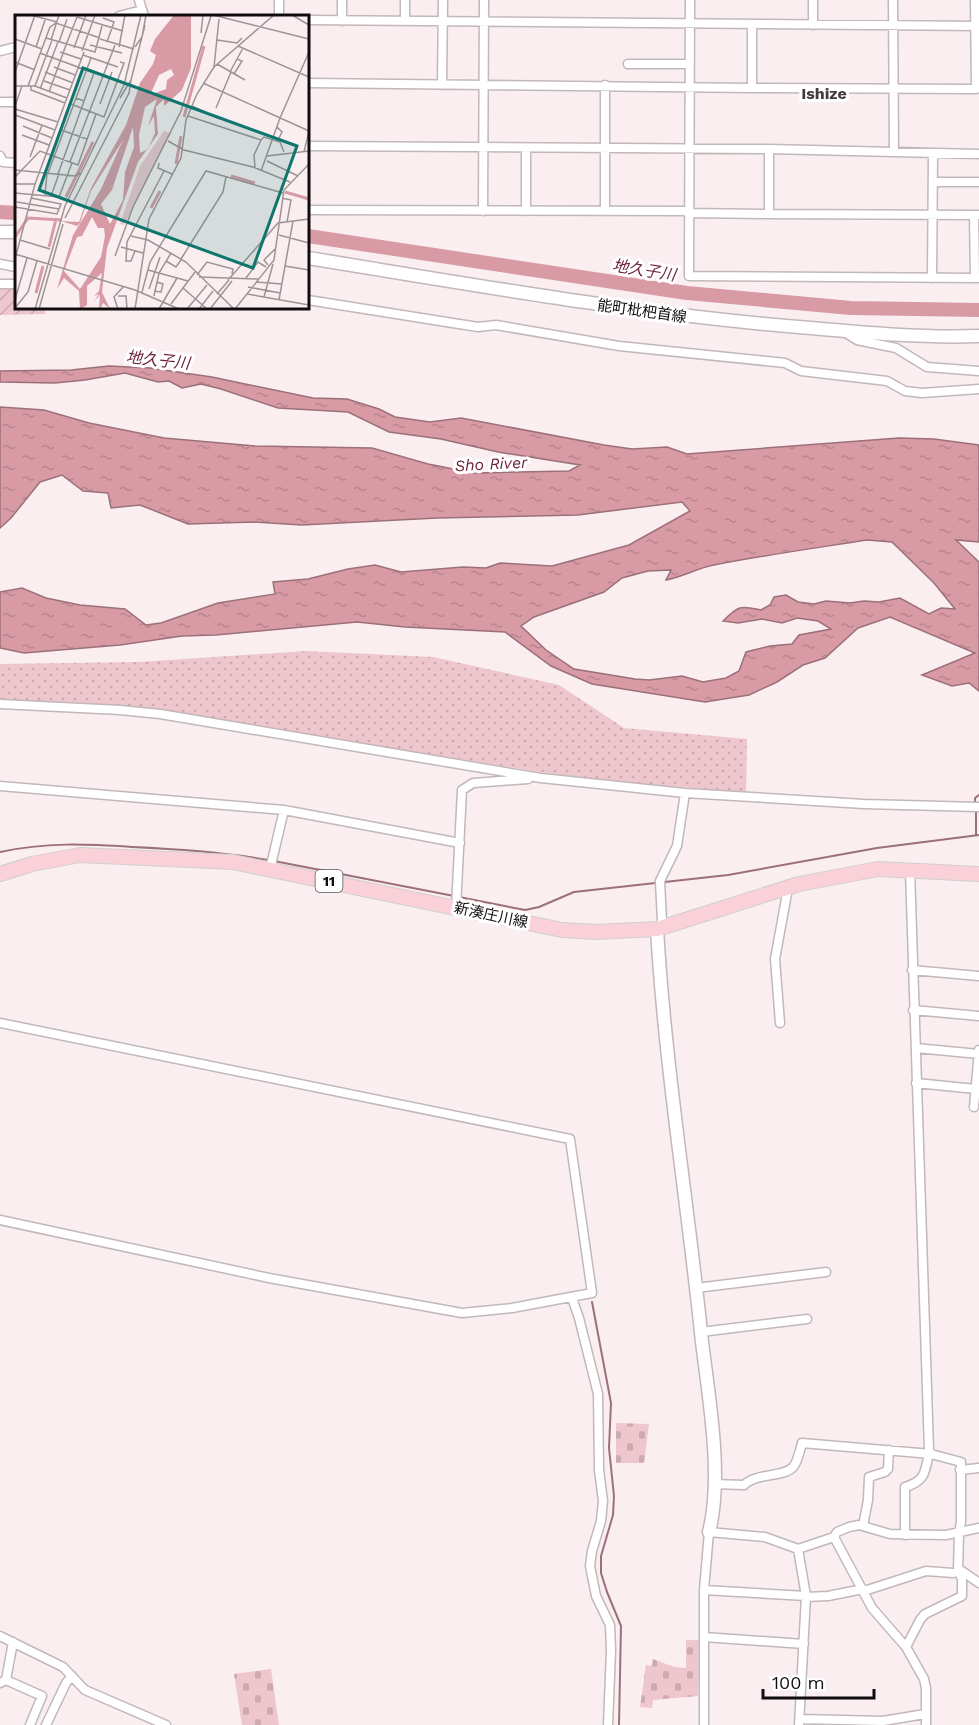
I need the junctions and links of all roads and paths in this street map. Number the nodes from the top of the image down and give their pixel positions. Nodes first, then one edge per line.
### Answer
1 (140, 0) edge
2 (342, 0) edge
3 (405, 0) edge
4 (443, 0) edge
5 (484, 0) edge
6 (690, 0) edge
7 (813, 0) edge
8 (893, 0) edge
9 (975, 0) edge
10 (143, 13) edge
11 (127, 15) edge
12 (309, 20) edge
13 (342, 21) junction
14 (405, 21) junction
15 (442, 22) junction
16 (484, 22) junction
17 (689, 23) junction
18 (752, 24) junction
19 (813, 25) junction
20 (893, 25) junction
21 (977, 26) edge
22 (15, 47) edge
23 (0, 51) edge
24 (977, 63) edge
25 (628, 64) dead end
26 (689, 64) junction
27 (309, 83) edge
28 (442, 85) junction
29 (484, 85) junction
30 (605, 86) junction
31 (690, 87) junction
32 (752, 88) junction
33 (895, 88) junction
34 (309, 146) edge
35 (483, 148) junction
36 (526, 148) junction
37 (606, 148) junction
38 (689, 149) junction
39 (769, 150) junction
40 (894, 152) junction
41 (933, 153) junction
42 (979, 154) edge
43 (0, 156) edge
44 (15, 163) edge
45 (933, 182) junction
46 (979, 183) edge
47 (309, 210) edge
48 (483, 211) junction
49 (526, 211) junction
50 (605, 211) junction
51 (688, 212) junction
52 (769, 214) junction
53 (977, 215) edge
54 (933, 216) junction
55 (309, 258) edge
56 (0, 264) edge
57 (15, 267) edge
58 (932, 278) junction
59 (977, 278) edge
60 (309, 300) edge
61 (843, 331) junction
62 (979, 336) edge
63 (979, 371) edge
64 (979, 389) edge
65 (0, 704) edge
66 (540, 778) junction
67 (0, 786) edge
68 (685, 793) junction
69 (979, 807) edge
70 (284, 810) junction
71 (460, 843) junction
72 (270, 869) junction
73 (910, 870) junction
74 (0, 874) edge
75 (979, 874) edge
76 (788, 888) junction
77 (456, 908) junction
78 (657, 929) junction
79 (912, 970) junction
80 (979, 976) edge
81 (913, 1010) junction
82 (979, 1016) edge
83 (0, 1023) edge
84 (780, 1023) dead end
85 (916, 1048) junction
86 (979, 1049) edge
87 (979, 1054) edge
88 (916, 1083) junction
89 (976, 1089) junction
90 (974, 1107) dead end
91 (0, 1220) edge
92 (826, 1272) dead end
93 (696, 1288) junction
94 (572, 1298) junction
95 (807, 1319) dead end
96 (701, 1332) junction
97 (889, 1450) junction
98 (930, 1453) junction
99 (979, 1468) edge
100 (960, 1470) junction
101 (714, 1484) junction
102 (863, 1526) junction
103 (979, 1528) edge
104 (709, 1532) junction
105 (959, 1533) junction
106 (905, 1534) junction
107 (834, 1537) junction
108 (798, 1549) junction
109 (958, 1570) junction
110 (979, 1583) edge
111 (704, 1590) junction
112 (863, 1590) junction
113 (806, 1596) junction
114 (0, 1636) edge
115 (704, 1637) junction
116 (13, 1642) junction
117 (804, 1644) junction
118 (906, 1647) junction
119 (72, 1676) junction
120 (3, 1682) edge
121 (925, 1714) junction
122 (800, 1722) edge
123 (159, 1724) edge
124 (30, 1725) edge
125 (46, 1725) edge
126 (608, 1725) edge
127 (704, 1725) edge
128 (926, 1725) edge

1 - 10 street
2 - 13 street
3 - 14 street
4 - 15 street
5 - 16 street
6 - 17 street
7 - 19 street
8 - 20 street
9 - 21 street
10 - 11 street
12 - 13 street
13 - 14 street
14 - 15 street
15 - 16 street
15 - 28 street
16 - 17 street
16 - 29 street
17 - 18 street
17 - 26 street
18 - 19 street
18 - 32 street
19 - 20 street
20 - 21 street
20 - 33 street
21 - 24 street
22 - 23 street
24 - 33 street
25 - 26 street
26 - 31 street
27 - 28 street
28 - 29 street
29 - 30 street
29 - 35 street
30 - 31 street
30 - 37 street
31 - 32 street
31 - 38 street
32 - 33 street
33 - 40 street
34 - 35 street
35 - 36 street
35 - 48 street
36 - 37 street
36 - 49 street
37 - 38 street
37 - 50 street
38 - 39 street
38 - 51 street
39 - 40 street
39 - 52 street
40 - 41 street
41 - 42 street
41 - 45 street
43 - 44 street
45 - 46 street
45 - 54 street
47 - 48 street
48 - 49 street
49 - 50 street
50 - 51 street
51 - 52 street
51 - 58 street
52 - 54 street
53 - 54 street
53 - 59 street
54 - 58 street
55 - 61 main road, 能町枇杷首線
56 - 57 street
58 - 59 street
60 - 64 street
61 - 62 main road, 能町枇杷首線
61 - 63 street
65 - 66 street
66 - 68 street
66 - 71 street
67 - 70 street
68 - 69 street
68 - 78 street
70 - 71 street
70 - 72 street
71 - 77 street
72 - 74 main road, 新湊庄川線 / 11
72 - 77 main road, 新湊庄川線 / 11
73 - 75 main road, 新湊庄川線 / 11
73 - 76 main road, 新湊庄川線 / 11
73 - 79 street
76 - 78 main road, 新湊庄川線 / 11
76 - 84 street
77 - 78 main road, 新湊庄川線 / 11
78 - 93 main road
79 - 80 street
79 - 81 street
81 - 82 street
81 - 85 street
83 - 94 street
85 - 87 street
85 - 88 street
86 - 87 street
87 - 89 street
88 - 89 street
88 - 98 street
89 - 90 street
91 - 94 street
92 - 93 street
93 - 96 main road
94 - 126 street
95 - 96 street
96 - 101 main road
97 - 98 street
97 - 101 street
97 - 102 street
98 - 100 street
98 - 106 street
99 - 100 street
100 - 105 street
101 - 104 main road
102 - 106 street
102 - 107 street
103 - 105 street
104 - 108 street
104 - 111 street
105 - 106 street
105 - 109 street
107 - 108 street
107 - 112 street
108 - 113 street
109 - 110 street
109 - 112 street
109 - 118 street
111 - 113 street
111 - 115 street
112 - 113 street
112 - 118 street
113 - 117 street
114 - 116 street
115 - 117 street
115 - 127 street
116 - 119 street
116 - 120 street
117 - 122 street
118 - 121 street
119 - 123 street
119 - 125 street
120 - 124 street
121 - 122 street
121 - 128 street

